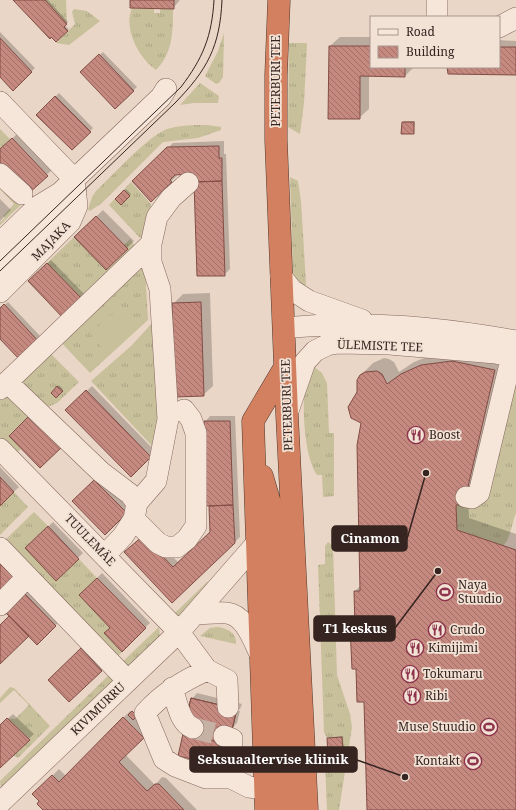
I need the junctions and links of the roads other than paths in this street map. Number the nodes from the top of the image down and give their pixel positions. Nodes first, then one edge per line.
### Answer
1 (279, 0) edge
2 (437, 0) edge
3 (437, 16) edge
4 (516, 18) edge
5 (500, 26) edge
6 (166, 89) dead end
7 (0, 102) edge
8 (0, 174) edge
9 (188, 183) dead end
10 (75, 186) junction
11 (22, 194) dead end
12 (0, 243) edge
13 (151, 244) junction
14 (0, 267) edge
15 (281, 276) junction
16 (0, 292) edge
17 (376, 324) junction
18 (284, 328) junction
19 (515, 349) edge
20 (285, 367) junction
21 (4, 385) edge
22 (184, 410) dead end
23 (287, 415) junction
24 (253, 446) junction
25 (0, 449) edge
26 (466, 497) dead end
27 (135, 511) junction
28 (256, 544) junction
29 (0, 548) edge
30 (105, 555) junction
31 (27, 577) junction
32 (0, 605) edge
33 (196, 614) junction
34 (179, 632) junction
35 (260, 654) junction
36 (207, 670) junction
37 (128, 681) junction
38 (172, 688) junction
39 (228, 707) dead end
40 (185, 722) dead end
41 (228, 735) dead end
42 (306, 775) junction
43 (231, 778) junction
44 (2, 798) edge
45 (266, 800) edge
46 (287, 810) edge
47 (307, 810) edge
48 (315, 810) edge

1 - 15 highway, PETERBURI TEE
2 - 3 street
4 - 5 street
6 - 10 street
7 - 10 street
8 - 11 street
9 - 13 street
10 - 12 street
10 - 14 street
10 - 16 street, MAJAKA
13 - 21 street
13 - 27 street
15 - 17 street, ÜLEMISTE TEE
15 - 18 highway, PETERBURI TEE
17 - 18 street, ÜLEMISTE TEE
17 - 19 street, ÜLEMISTE TEE
18 - 20 highway, PETERBURI TEE
19 - 23 street, ÜLEMISTE TEE
19 - 26 street
20 - 23 highway, PETERBURI TEE
20 - 24 highway
21 - 27 street
22 - 27 street
23 - 42 highway, PETERBURI TEE
24 - 28 highway
24 - 46 highway
25 - 30 street, TUULEMÄE
27 - 30 street
28 - 33 street, KIVIMURRU
28 - 35 highway
29 - 31 street
30 - 34 street, TUULEMÄE
31 - 32 street
31 - 37 street
33 - 34 street, KIVIMURRU
33 - 35 street
34 - 36 street, TUULEMÄE
34 - 37 street, KIVIMURRU
35 - 45 highway
36 - 38 street
36 - 39 street
37 - 44 street, KIVIMURRU
38 - 40 street
38 - 43 street
41 - 43 street
42 - 47 highway, PETERBURI TEE
42 - 48 street
43 - 45 street

